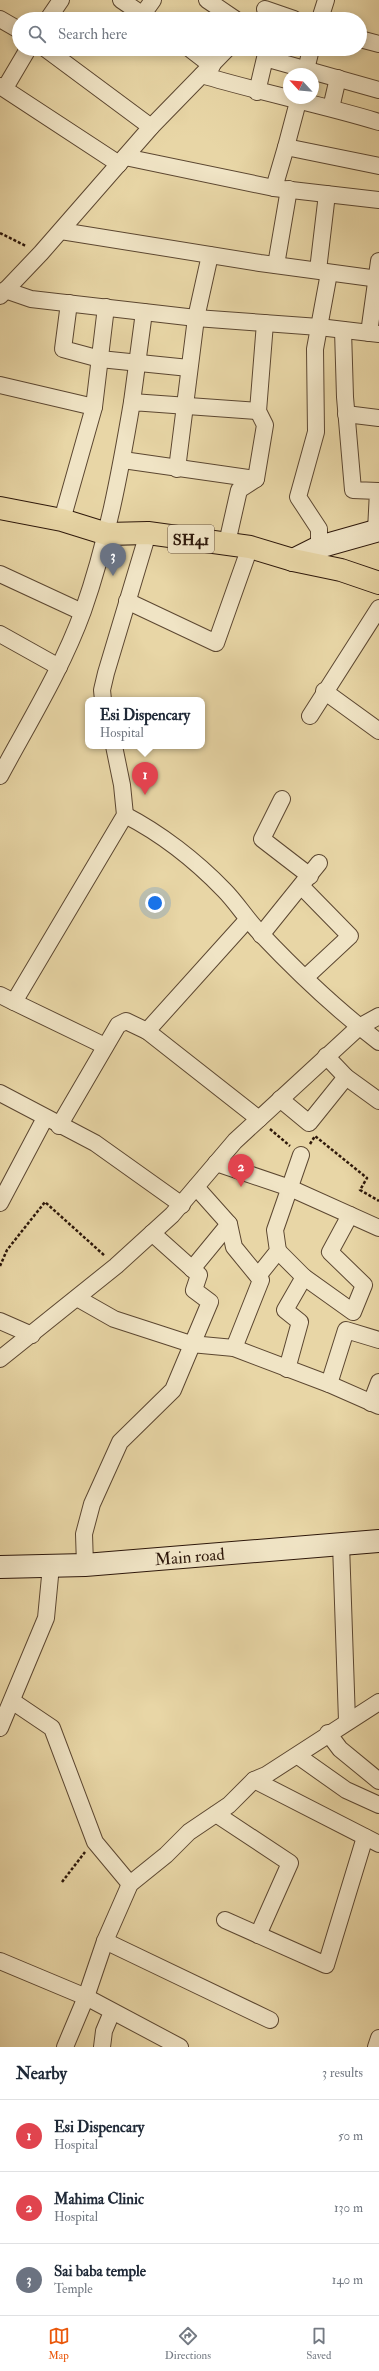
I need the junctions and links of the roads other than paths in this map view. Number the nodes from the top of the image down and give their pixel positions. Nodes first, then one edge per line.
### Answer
1 (61, 0) edge
2 (121, 0) edge
3 (153, 0) edge
4 (207, 0) edge
5 (326, 0) edge
6 (53, 12) edge
7 (139, 12) edge
8 (148, 12) edge
9 (225, 12) edge
10 (322, 12) edge
11 (0, 19) edge
12 (12, 26) edge
13 (367, 40) edge
14 (379, 44) edge
15 (23, 56) edge
16 (55, 56) edge
17 (196, 56) edge
18 (221, 56) edge
19 (310, 56) edge
20 (296, 68) edge
21 (306, 68) edge
22 (207, 70) junction
23 (319, 74) edge
24 (338, 78) junction
25 (3, 87) edge
26 (379, 90) edge
27 (257, 92) junction
28 (283, 96) edge
29 (298, 104) edge
30 (317, 104) edge
31 (331, 108) junction
32 (379, 122) edge
33 (151, 127) junction
34 (286, 147) junction
35 (122, 160) junction
36 (379, 166) edge
37 (282, 189) junction
38 (326, 194) junction
39 (379, 200) edge
40 (61, 231) junction
41 (210, 255) junction
42 (379, 261) edge
43 (276, 265) junction
44 (323, 272) junction
45 (378, 279) edge
46 (3, 293) edge
47 (69, 303) junction
48 (106, 307) junction
49 (144, 312) junction
50 (196, 318) junction
51 (265, 323) junction
52 (319, 327) junction
53 (343, 330) junction
54 (374, 334) edge
55 (100, 359) junction
56 (137, 364) junction
57 (189, 368) junction
58 (0, 385) edge
59 (132, 402) junction
60 (94, 407) junction
61 (184, 407) junction
62 (258, 411) junction
63 (346, 414) junction
64 (379, 418) edge
65 (123, 460) junction
66 (177, 469) junction
67 (256, 479) junction
68 (0, 508) edge
69 (62, 520) junction
70 (377, 530) edge
71 (148, 533) junction
72 (107, 534) junction
73 (227, 543) junction
74 (250, 547) junction
75 (319, 547) junction
76 (293, 560) junction
77 (0, 574) edge
78 (379, 583) edge
79 (127, 601) junction
80 (379, 608) edge
81 (82, 612) junction
82 (0, 634) edge
83 (59, 667) junction
84 (324, 691) junction
85 (103, 697) edge
86 (310, 716) dead end
87 (379, 731) edge
88 (115, 749) edge
89 (0, 776) edge
90 (282, 799) dead end
91 (125, 815) junction
92 (320, 862) dead end
93 (305, 881) junction
94 (248, 920) junction
95 (262, 935) junction
96 (306, 977) junction
97 (7, 998) edge
98 (379, 1016) edge
99 (359, 1027) junction
100 (147, 1031) junction
101 (379, 1042) edge
102 (105, 1046) junction
103 (326, 1056) junction
104 (346, 1077) junction
105 (0, 1093) edge
106 (280, 1099) junction
107 (379, 1101) edge
108 (44, 1118) junction
109 (259, 1119) junction
110 (59, 1126) junction
111 (301, 1155) road end
112 (216, 1163) junction
113 (196, 1187) junction
114 (290, 1188) junction
115 (0, 1202) edge
116 (182, 1205) junction
117 (350, 1215) junction
118 (229, 1224) junction
119 (379, 1228) edge
120 (152, 1233) junction
121 (278, 1251) junction
122 (192, 1269) junction
123 (258, 1276) junction
124 (304, 1276) junction
125 (76, 1298) junction
126 (0, 1321) edge
127 (32, 1335) junction
128 (379, 1340) edge
129 (191, 1344) junction
130 (234, 1348) junction
131 (0, 1359) edge
132 (288, 1369) junction
133 (379, 1382) edge
134 (329, 1384) junction
135 (375, 1405) edge
136 (379, 1541) edge
137 (341, 1544) junction
138 (85, 1565) junction
139 (51, 1566) junction
140 (0, 1567) edge
141 (12, 1701) junction
142 (379, 1702) edge
143 (347, 1721) junction
144 (0, 1728) edge
145 (328, 1733) junction
146 (298, 1756) junction
147 (254, 1780) junction
148 (379, 1781) edge
149 (379, 1806) edge
150 (216, 1814) junction
151 (372, 1840) edge
152 (130, 1884) junction
153 (224, 1920) dead end
154 (258, 1935) junction
155 (105, 1941) junction
156 (0, 1961) edge
157 (86, 1997) junction
158 (112, 2012) junction
159 (270, 2020) dead end
160 (379, 2038) edge
161 (65, 2047) edge
162 (102, 2047) edge
163 (180, 2047) edge
164 (376, 2047) edge

1 - 6 street
2 - 7 street
3 - 8 street
4 - 9 street
5 - 10 street
11 - 12 street
13 - 14 street
15 - 25 street
16 - 33 street
17 - 22 street
18 - 22 street
19 - 21 street
20 - 27 street
22 - 27 street
22 - 33 street
23 - 24 street
24 - 26 street
24 - 31 street
25 - 35 street
27 - 28 street
29 - 34 street
30 - 31 street
31 - 32 street
33 - 35 street
34 - 36 street
34 - 37 street
35 - 37 street
35 - 40 street
37 - 38 street
37 - 43 street
38 - 39 street
38 - 44 street
40 - 41 street
40 - 46 street
41 - 43 street
41 - 50 street
42 - 45 street
43 - 44 street
44 - 45 street
44 - 52 street
45 - 54 street
46 - 47 street
47 - 48 street
47 - 55 street
48 - 49 street
48 - 55 street
49 - 50 street
49 - 56 street
50 - 51 street
50 - 57 street
51 - 52 street
51 - 62 street
52 - 53 street
52 - 75 street
53 - 54 street
53 - 63 street
55 - 56 street
55 - 60 street
56 - 57 street
56 - 59 street
57 - 61 street
58 - 60 street
59 - 61 street
59 - 65 street
60 - 69 street
61 - 62 street
61 - 66 street
62 - 67 street
63 - 64 street
63 - 70 street
65 - 66 street
65 - 72 street
66 - 67 street
67 - 73 street
68 - 69 main road, SH41
69 - 72 main road, SH41
70 - 75 street
71 - 72 main road, SH41
71 - 73 main road, SH41
71 - 79 street
72 - 81 street
73 - 74 main road, SH41
74 - 76 main road, SH41
74 - 79 street
75 - 76 street
76 - 78 main road, SH41
77 - 81 street
79 - 85 street
80 - 84 street
81 - 83 street
82 - 83 street
83 - 89 street
84 - 86 street
84 - 87 street
88 - 91 street
90 - 93 street
91 - 94 street
91 - 97 street
92 - 93 street
93 - 95 street
93 - 96 street
94 - 95 street
94 - 100 street
95 - 96 street
96 - 99 street
97 - 102 street
98 - 99 street
99 - 101 street
99 - 103 street
100 - 102 street
100 - 109 street
102 - 110 street
103 - 104 street
103 - 106 street
104 - 106 street
104 - 107 street
105 - 108 street
106 - 109 street
108 - 110 street
108 - 115 street
109 - 112 street
110 - 116 street
111 - 114 street
112 - 113 street
112 - 114 street
113 - 116 street
113 - 118 street
114 - 117 street
114 - 121 street
116 - 120 street
117 - 119 street
117 - 124 street
118 - 122 street
118 - 123 street
120 - 122 street
120 - 125 street
121 - 123 street
121 - 124 street
122 - 129 street
123 - 130 street
124 - 132 street
125 - 127 street
125 - 129 street
126 - 127 street
127 - 131 street
128 - 134 street
129 - 130 street
129 - 138 street
130 - 132 street
132 - 134 street
133 - 135 street
134 - 135 street
136 - 137 street, Main road
137 - 138 street, Main road
137 - 143 street
138 - 139 street, Main road
139 - 140 street, Main road
139 - 141 street
141 - 144 street
141 - 152 street
142 - 143 street
143 - 145 street
145 - 146 street
145 - 148 street
146 - 147 street
146 - 149 street
147 - 150 street
147 - 151 street
150 - 152 street
150 - 154 street
151 - 154 street
152 - 155 street
153 - 154 street
155 - 157 street
155 - 159 street
156 - 157 street
157 - 158 street
157 - 161 street
158 - 162 street
158 - 163 street
160 - 164 street

